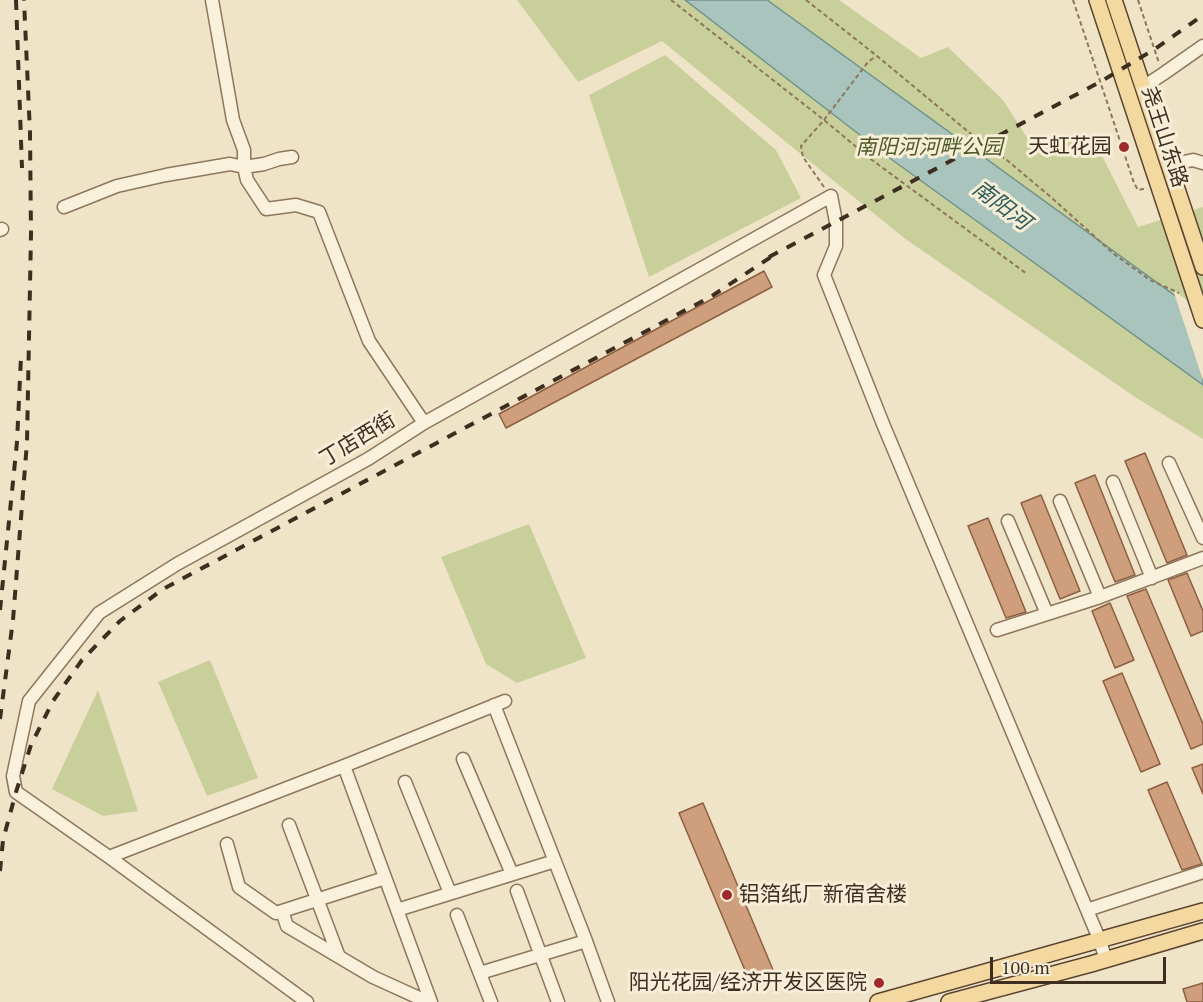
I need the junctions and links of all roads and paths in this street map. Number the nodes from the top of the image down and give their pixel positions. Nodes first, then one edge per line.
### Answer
1 (212, 0) edge
2 (671, 0) edge
3 (806, 0) edge
4 (1073, 0) edge
5 (1097, 0) edge
6 (1114, 0) edge
7 (1138, 0) edge
8 (1203, 46) edge
9 (877, 56) junction
10 (1163, 74) junction
11 (1143, 87) junction
12 (824, 120) junction
13 (977, 139) dead end
14 (988, 147) dead end
15 (292, 157) dead end
16 (1203, 163) edge
17 (1169, 165) junction
18 (244, 167) junction
19 (1160, 190) junction
20 (831, 196) junction
21 (64, 207) dead end
22 (1203, 267) edge
23 (1027, 274) dead end
24 (1179, 293) dead end
25 (1203, 321) edge
26 (424, 423) junction
27 (1169, 463) dead end
28 (1113, 482) dead end
29 (1060, 501) dead end
30 (1008, 521) dead end
31 (1203, 538) edge
32 (1203, 558) edge
33 (1152, 578) junction
34 (1100, 597) junction
35 (1047, 614) junction
36 (997, 630) dead end
37 (463, 759) dead end
38 (344, 766) junction
39 (405, 782) dead end
40 (289, 825) dead end
41 (227, 844) dead end
42 (110, 857) junction
43 (555, 861) junction
44 (1203, 872) edge
45 (512, 874) junction
46 (385, 878) junction
47 (518, 891) dead end
48 (450, 893) junction
49 (317, 900) junction
50 (396, 910) junction
51 (1087, 910) junction
52 (1203, 910) edge
53 (282, 911) junction
54 (457, 915) dead end
55 (1203, 931) edge
56 (1100, 940) junction
57 (586, 941) junction
58 (339, 957) junction
59 (1106, 960) junction
60 (480, 973) junction
61 (307, 1002) edge
62 (430, 1002) edge
63 (491, 1002) edge
64 (558, 1002) edge
65 (608, 1002) edge
66 (878, 1002) edge
67 (950, 1002) edge

1 - 18 street
2 - 12 path
3 - 9 path
4 - 19 path
5 - 19 main road, 尧王山东路
6 - 11 main road, 尧王山东路
7 - 10 path
8 - 10 street
9 - 12 path
9 - 13 path
10 - 11 street
11 - 17 main road, 尧王山东路
12 - 20 path
12 - 23 path
14 - 24 path
15 - 18 street
16 - 17 street
17 - 22 main road, 尧王山东路
18 - 21 street
18 - 26 street
19 - 25 main road, 尧王山东路
20 - 26 street, 丁店西街
20 - 51 street
26 - 42 street, 丁店西街
27 - 31 street
28 - 33 street
29 - 34 street
30 - 35 street
32 - 33 street
33 - 34 street
34 - 35 street
35 - 36 street
37 - 45 street
38 - 42 street
38 - 43 street
38 - 46 street
39 - 48 street
40 - 49 street
41 - 53 street
42 - 61 street
43 - 45 street
43 - 57 street
44 - 51 street
45 - 48 street
46 - 49 street
46 - 50 street
47 - 64 street
48 - 50 street
49 - 53 street
49 - 58 street
50 - 62 street
51 - 56 street
52 - 56 main road
53 - 58 street
54 - 60 street
55 - 59 main road
56 - 59 street
56 - 66 main road
57 - 60 street
57 - 65 street
58 - 62 street
59 - 67 main road
60 - 63 street

